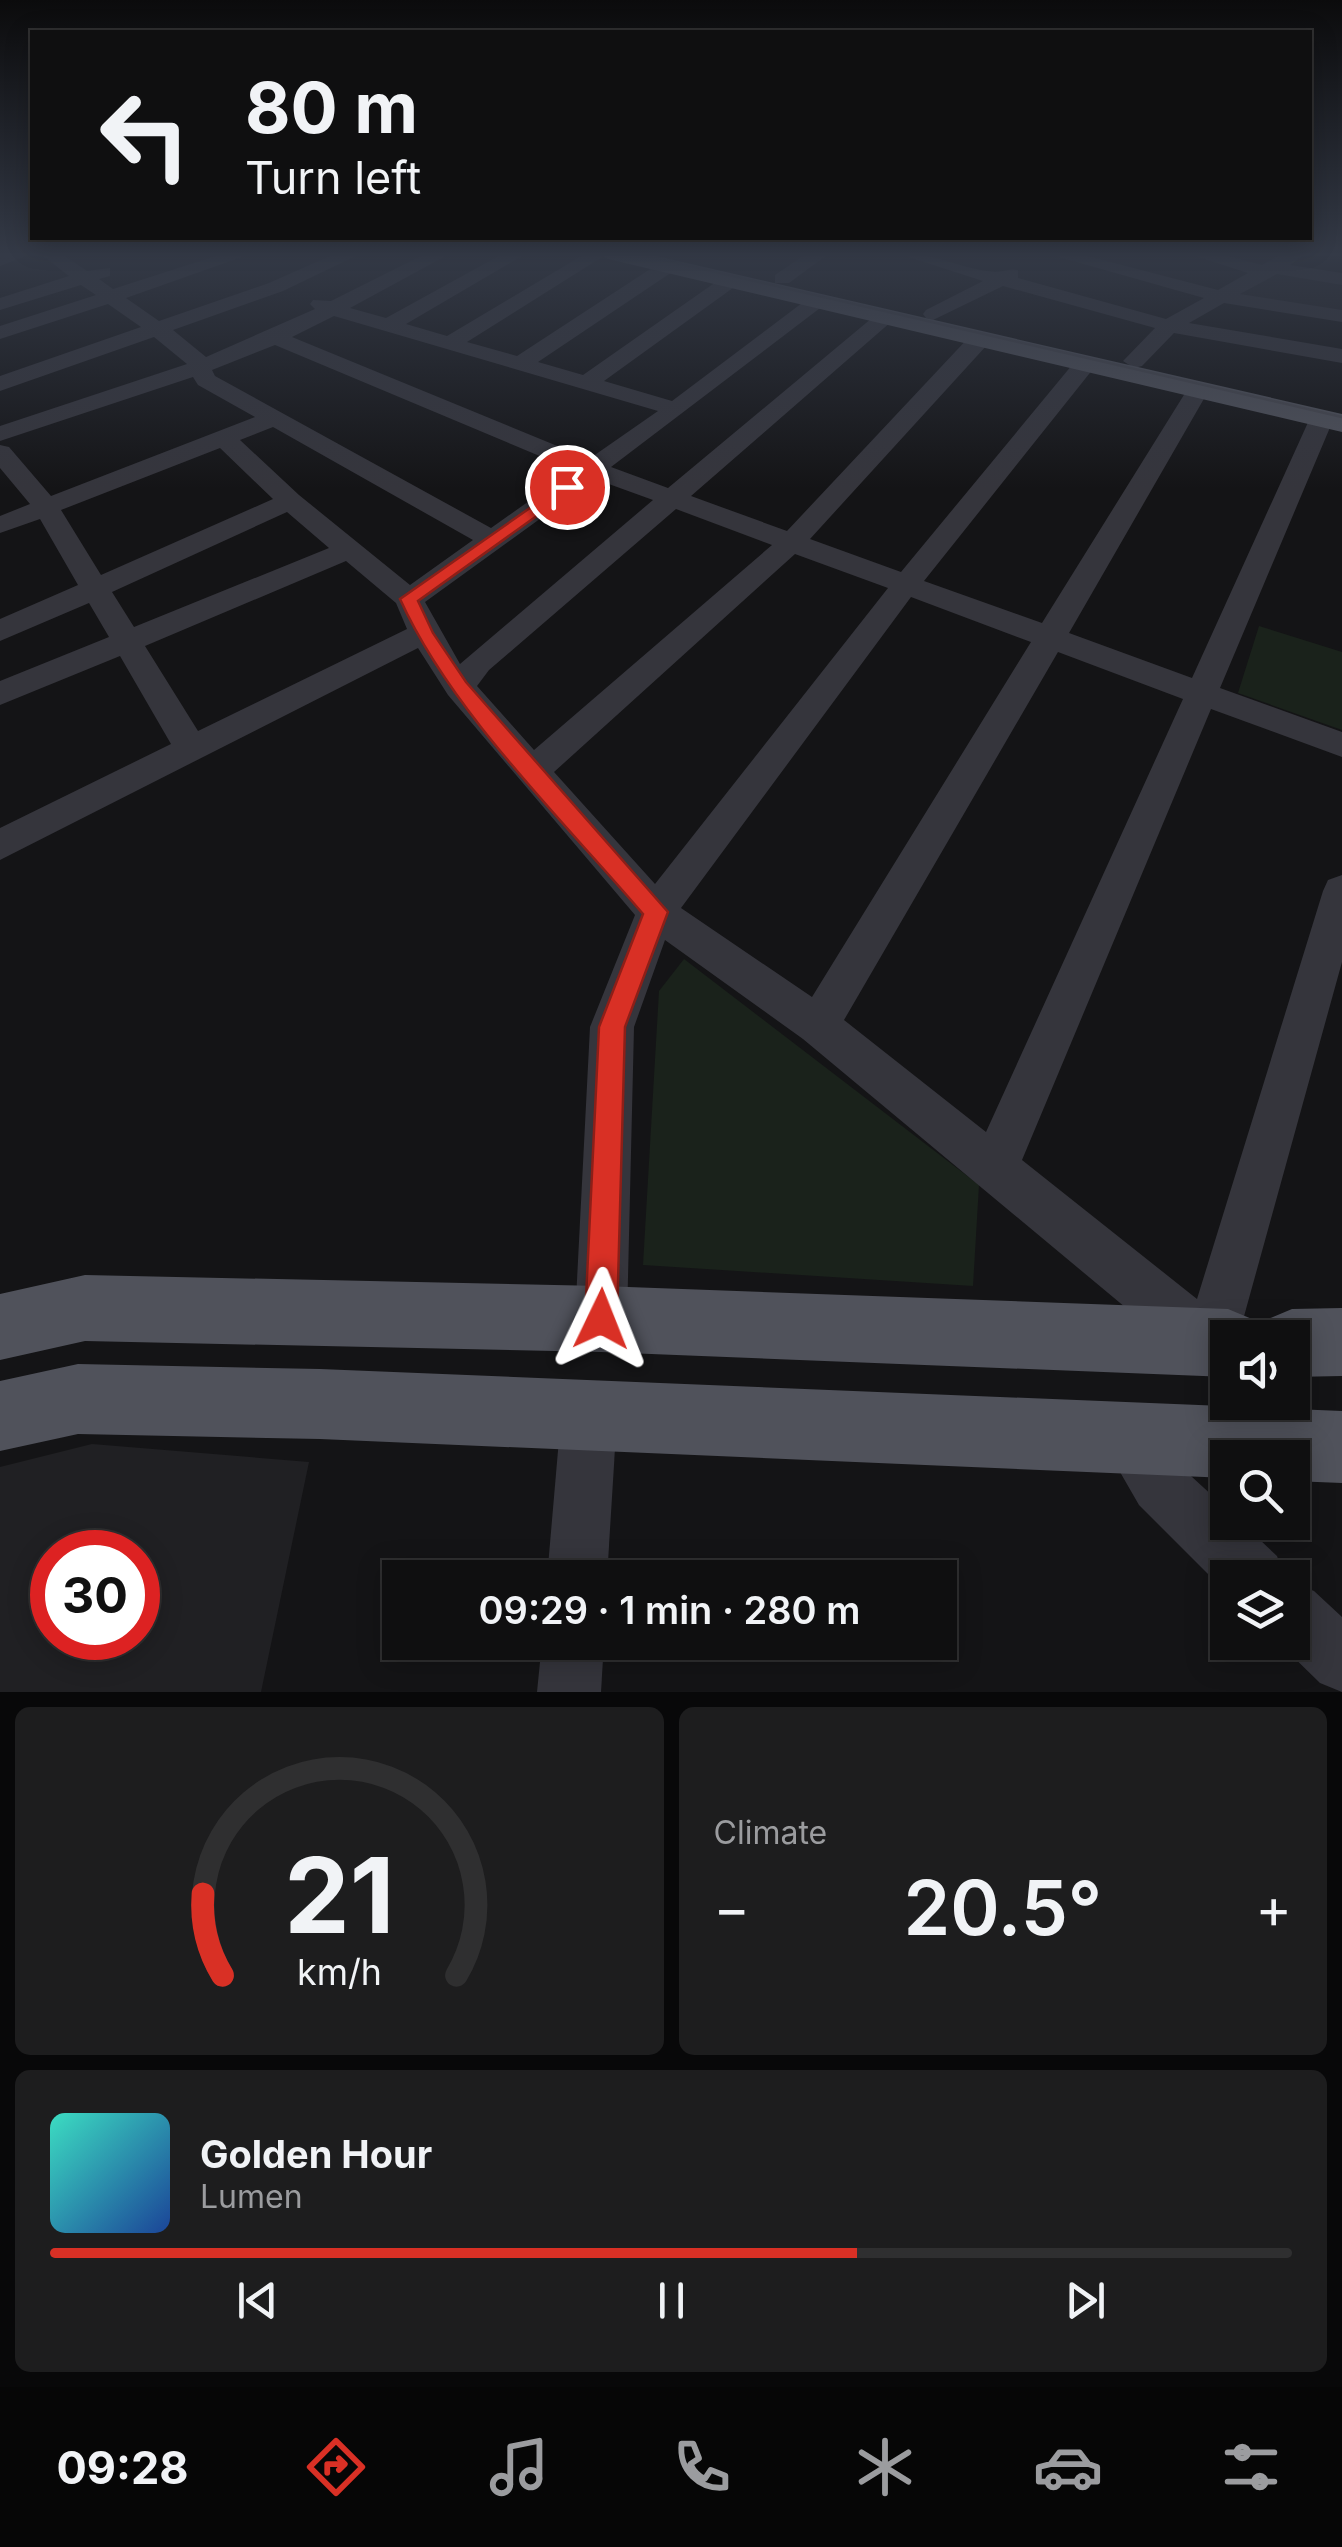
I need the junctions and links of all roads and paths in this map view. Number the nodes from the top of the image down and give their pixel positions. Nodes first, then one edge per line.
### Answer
1 (143, 331) edge
2 (160, 331) edge
3 (287, 331) edge
4 (406, 331) edge
5 (472, 331) edge
6 (565, 331) edge
7 (659, 331) edge
8 (778, 331) edge
9 (869, 331) edge
10 (942, 331) edge
11 (1006, 331) edge
12 (1164, 331) edge
13 (1198, 331) edge
14 (274, 337) junction
15 (979, 340) junction
16 (450, 344) junction
17 (1342, 356) edge
18 (1134, 361) junction
19 (520, 364) junction
20 (1085, 364) junction
21 (200, 367) junction
22 (586, 383) junction
23 (0, 384) edge
24 (1198, 390) junction
25 (676, 410) junction
26 (1335, 416) edge
27 (275, 418) junction
28 (0, 434) edge
29 (223, 438) junction
30 (0, 452) edge
31 (592, 469) junction
32 (670, 499) junction
33 (290, 502) junction
34 (46, 507) junction
35 (0, 525) edge
36 (494, 540) junction
37 (793, 541) junction
38 (348, 550) junction
39 (907, 582) junction
40 (96, 589) junction
41 (416, 616) junction
42 (0, 631) edge
43 (1052, 637) junction
44 (127, 640) junction
45 (459, 687) junction
46 (1203, 690) junction
47 (0, 694) edge
48 (1342, 745) edge
49 (192, 750) junction
50 (532, 771) junction
51 (0, 845) edge
52 (1342, 891) edge
53 (656, 912) junction
54 (818, 1025) junction
55 (996, 1167) junction
56 (601, 1319) junction
57 (1225, 1320) edge
58 (0, 1327) edge
59 (1210, 1336) edge
60 (1310, 1342) edge
61 (1342, 1342) edge
62 (1210, 1343) edge
63 (0, 1416) edge
64 (589, 1416) junction
65 (1130, 1439) junction
66 (1342, 1447) edge
67 (579, 1560) edge
68 (1236, 1560) edge
69 (1310, 1630) edge
70 (572, 1660) edge
71 (1342, 1661) edge
72 (569, 1692) edge

1 - 23 street
2 - 21 street
3 - 14 street
4 - 16 street
5 - 16 street
6 - 19 street
7 - 22 street
8 - 25 street
9 - 32 street
10 - 15 main road
11 - 18 main road
12 - 18 street
13 - 17 street
14 - 21 street
14 - 31 street
15 - 20 main road
15 - 37 street
16 - 19 street
18 - 26 main road
19 - 22 street
20 - 24 main road
20 - 39 street
21 - 27 street
21 - 28 street
22 - 25 street
24 - 26 main road
24 - 43 street
25 - 31 street
26 - 46 street
27 - 29 street
27 - 36 street
29 - 33 street
29 - 34 street
30 - 34 street
31 - 32 street
31 - 36 street
32 - 37 street
32 - 45 street
33 - 38 street
33 - 40 street
34 - 35 street
34 - 40 street
36 - 41 street
37 - 39 street
37 - 50 street
38 - 41 street
38 - 44 street
39 - 43 street
39 - 53 street
40 - 42 street
40 - 44 street
41 - 45 street
41 - 49 street
43 - 46 street
43 - 54 street
44 - 47 street
44 - 49 street
45 - 50 street
46 - 48 street
46 - 55 street
49 - 51 street
50 - 53 street
52 - 57 street
53 - 54 street
53 - 56 street
54 - 55 street
55 - 59 street
56 - 58 main road
56 - 62 main road
60 - 61 main road
63 - 64 main road
64 - 65 main road
64 - 67 street
65 - 66 main road
65 - 68 street
69 - 71 street
70 - 72 street

